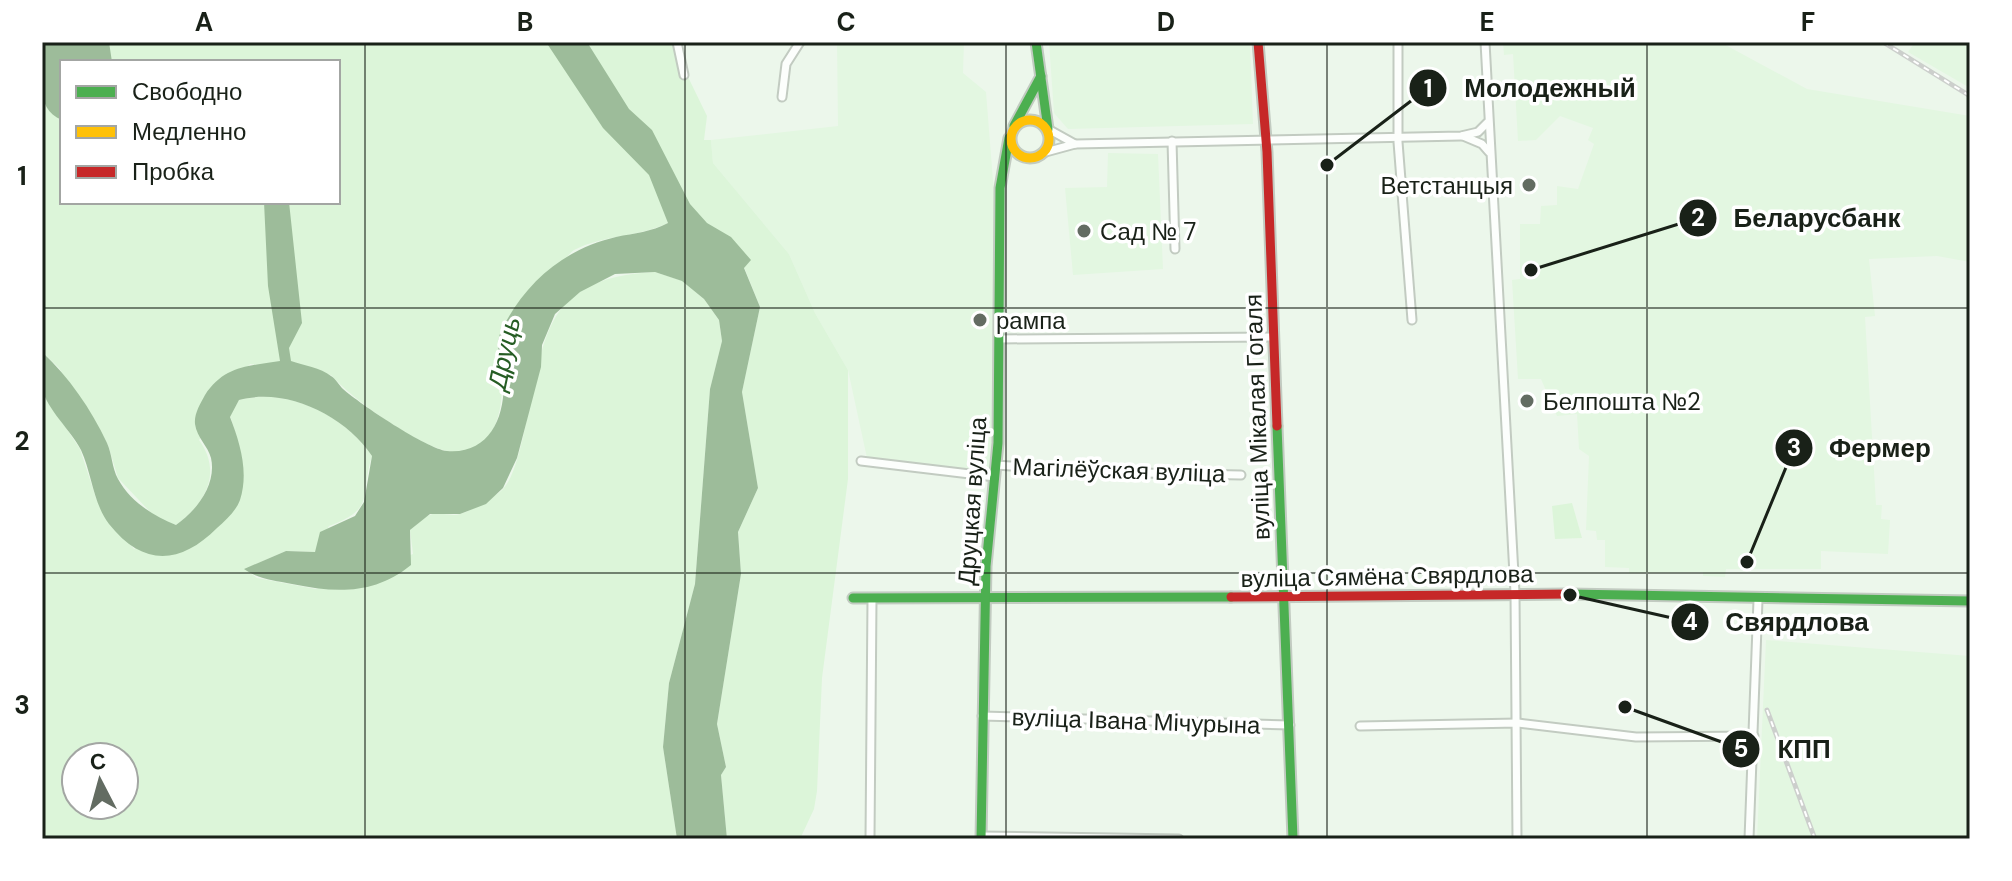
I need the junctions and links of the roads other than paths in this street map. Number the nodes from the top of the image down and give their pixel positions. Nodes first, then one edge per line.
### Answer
1 (677, 42) edge
2 (800, 42) edge
3 (1036, 42) edge
4 (1258, 42) edge
5 (1398, 42) edge
6 (1485, 42) edge
7 (684, 75) dead end
8 (1041, 76) junction
9 (782, 97) dead end
10 (1489, 113) junction
11 (1048, 129) junction
12 (1010, 134) junction
13 (1461, 136) junction
14 (1399, 137) junction
15 (1266, 139) junction
16 (1172, 141) junction
17 (1075, 144) junction
18 (1042, 153) junction
19 (1490, 154) junction
20 (1027, 158) junction
21 (1001, 166) junction
22 (1175, 249) dead end
23 (1412, 320) dead end
24 (1274, 337) junction
25 (1000, 339) junction
26 (861, 461) dead end
27 (996, 465) junction
28 (1241, 475) dead end
29 (995, 477) junction
30 (1515, 593) junction
31 (1284, 596) junction
32 (853, 598) dead end
33 (872, 599) junction
34 (985, 600) junction
35 (1758, 600) junction
36 (1970, 601) edge
37 (982, 716) junction
38 (1518, 723) junction
39 (1290, 725) junction
40 (1360, 726) dead end
41 (1754, 736) junction
42 (981, 838) edge
43 (870, 839) edge
44 (1179, 839) edge
45 (1293, 839) edge
46 (1517, 839) edge
47 (1749, 839) edge

1 - 7 street
2 - 9 street
3 - 8 street
4 - 15 street, вуліца Мікалая Гогаля
5 - 14 street
6 - 10 street
8 - 11 street
8 - 12 street, Друцкая вуліца
10 - 13 street
10 - 19 street
11 - 12 street
11 - 17 street
11 - 18 street
12 - 20 street
12 - 21 street, Друцкая вуліца
13 - 14 street
13 - 19 street
14 - 15 street
14 - 23 street
15 - 16 street
15 - 24 street, вуліца Мікалая Гогаля
16 - 17 street
16 - 22 street
17 - 18 street
18 - 20 street
19 - 30 street
20 - 21 street
21 - 25 street, Друцкая вуліца
24 - 25 street
24 - 31 street, вуліца Мікалая Гогаля
25 - 27 street, Друцкая вуліца
26 - 29 street, Магілёўская вуліца
27 - 28 street, Магілёўская вуліца
27 - 29 street, Друцкая вуліца
29 - 34 street, Друцкая вуліца
30 - 31 street, вуліца Сямёна Свярдлова
30 - 35 street, вуліца Сямёна Свярдлова
30 - 38 street
31 - 34 street, вуліца Сямёна Свярдлова
31 - 39 street, вуліца Мікалая Гогаля
32 - 33 street, вуліца Сямёна Свярдлова
33 - 34 street, вуліца Сямёна Свярдлова
33 - 43 street
34 - 37 street, Друцкая вуліца
35 - 36 street, вуліца Сямёна Свярдлова
35 - 41 street
37 - 39 street, вуліца Івана Мічурына
37 - 42 street, Друцкая вуліца
38 - 40 street
38 - 41 street
38 - 46 street
39 - 45 street, вуліца Мікалая Гогаля
41 - 47 street
42 - 44 street

